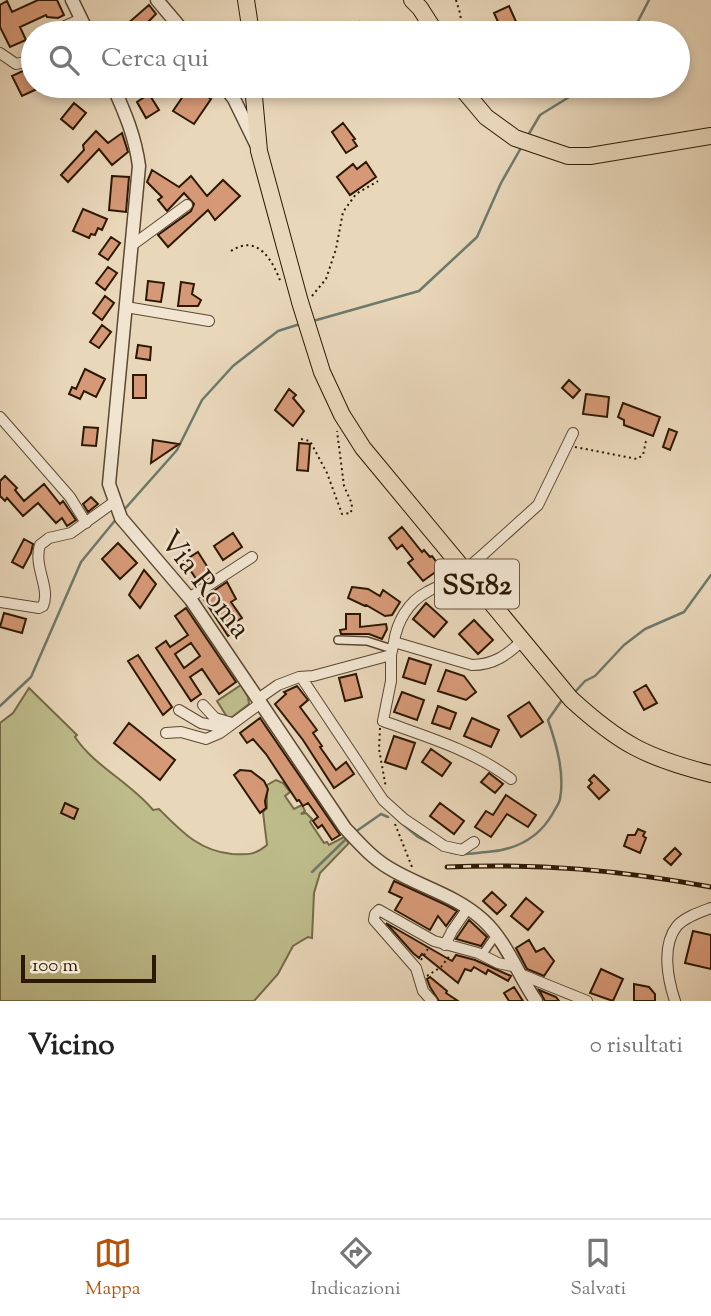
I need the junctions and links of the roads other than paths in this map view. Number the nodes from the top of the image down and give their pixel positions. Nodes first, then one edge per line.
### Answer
1 (72, 0) edge
2 (156, 0) edge
3 (246, 0) edge
4 (412, 0) edge
5 (81, 19) joint
6 (76, 21) edge
7 (174, 21) edge
8 (249, 21) edge
9 (428, 21) edge
10 (0, 54) edge
11 (21, 63) edge
12 (119, 98) edge
13 (254, 98) edge
14 (470, 98) edge
15 (234, 99) joint
16 (255, 103) junction
17 (711, 136) edge
18 (260, 151) junction
19 (187, 205) dead end
20 (131, 246) junction
21 (126, 307) junction
22 (209, 321) dead end
23 (0, 417) edge
24 (573, 433) dead end
25 (118, 510) junction
26 (86, 523) junction
27 (252, 556) dead end
28 (190, 598) junction
29 (0, 602) edge
30 (338, 640) dead end
31 (523, 640) junction
32 (392, 648) junction
33 (302, 677) junction
34 (259, 701) junction
35 (203, 705) dead end
36 (180, 710) dead end
37 (229, 726) junction
38 (166, 733) dead end
39 (711, 774) edge
40 (511, 779) dead end
41 (474, 842) dead end
42 (468, 908) junction
43 (711, 908) edge
44 (496, 935) junction
45 (445, 944) junction
46 (482, 955) junction
47 (518, 970) junction
48 (432, 1001) edge
49 (536, 1001) edge
50 (587, 1001) edge
51 (675, 1001) edge

1 - 5 street
2 - 7 street
3 - 8 main road
4 - 9 main road
5 - 6 street
10 - 11 street
12 - 20 street
13 - 16 main road, SS182
14 - 17 main road
15 - 16 street
15 - 18 street
16 - 18 main road, SS182
18 - 31 main road, SS182
19 - 20 street
20 - 21 street
21 - 22 street
21 - 25 street
23 - 26 street
24 - 32 street, bridge
25 - 26 street
25 - 28 street, Via Roma
26 - 29 street
27 - 28 street
28 - 34 street, Via Roma
30 - 32 street
31 - 32 street
31 - 39 main road, SS182
32 - 33 street
32 - 40 street
33 - 34 street
33 - 41 street
34 - 37 street
34 - 42 street, Via Roma
35 - 37 street
36 - 37 street
37 - 38 street
42 - 44 street, Via Roma
42 - 45 street
43 - 51 street
44 - 46 street
44 - 47 street, Via Roma
45 - 46 street
45 - 48 street
46 - 47 street
47 - 49 street, Via Roma
47 - 50 street

